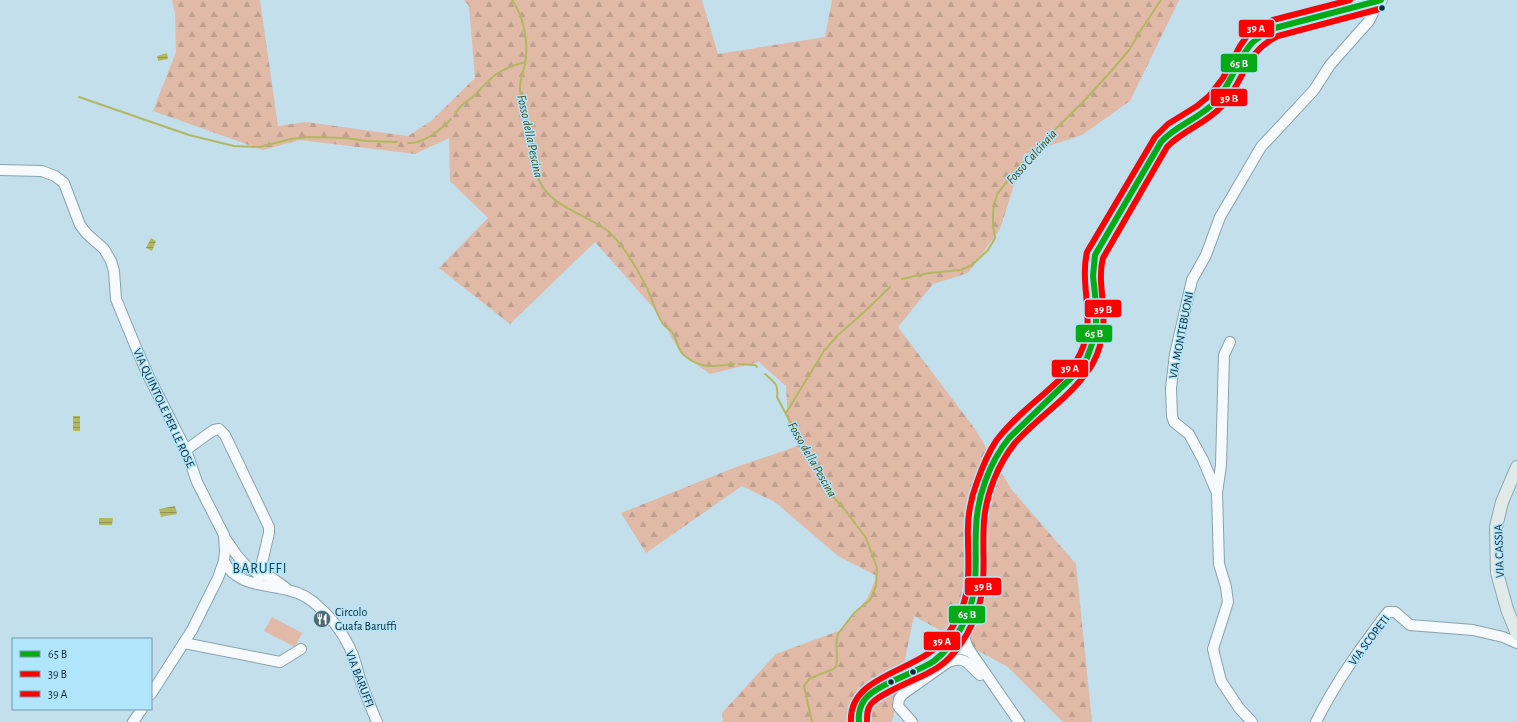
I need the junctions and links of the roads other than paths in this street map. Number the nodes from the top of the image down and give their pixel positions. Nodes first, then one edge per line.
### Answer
1 (1378, 1) edge
2 (0, 170) edge
3 (1230, 342) dead end
4 (186, 450) junction
5 (1517, 468) edge
6 (1217, 493) junction
7 (224, 535) junction
8 (240, 560) junction
9 (224, 561) junction
10 (234, 574) junction
11 (259, 574) junction
12 (257, 584) junction
13 (213, 589) junction
14 (290, 590) junction
15 (964, 623) junction
16 (1517, 634) edge
17 (954, 640) junction
18 (1517, 642) edge
19 (184, 644) junction
20 (301, 649) dead end
21 (946, 650) junction
22 (967, 650) junction
23 (914, 670) junction
24 (985, 673) junction
25 (922, 680) junction
26 (152, 692) edge
27 (141, 710) edge
28 (133, 722) edge
29 (377, 722) edge
30 (859, 722) edge
31 (912, 722) edge
32 (1019, 722) edge
33 (1252, 722) edge
34 (1316, 722) edge

1 - 6 street, VIA MONTEBUONI
1 - 15 main road
2 - 4 street, VIA QUINTOLE PER LE ROSE
3 - 6 street
4 - 7 street, VIA QUINTOLE PER LE ROSE
4 - 11 street
5 - 16 main road, VIA CASSIA
6 - 33 street, VIA MONTEBUONI
7 - 8 street, VIA BARUFFI
7 - 9 street, VIA QUINTOLE PER LE ROSE
8 - 9 street
8 - 10 street
8 - 11 street, VIA BARUFFI
9 - 10 street, VIA BARUFFI
9 - 13 street, VIA QUINTOLE PER LE ROSE
10 - 12 street, VIA BARUFFI
10 - 13 street
11 - 12 street
11 - 14 street, VIA BARUFFI
12 - 14 street, VIA BARUFFI
13 - 19 street, VIA QUINTOLE PER LE ROSE
14 - 29 street, VIA BARUFFI
15 - 17 main road
15 - 22 street
17 - 21 main road
17 - 22 street
18 - 34 street, VIA SCOPETI
19 - 20 street
19 - 26 street, VIA QUINTOLE PER LE ROSE
21 - 22 street
21 - 23 main road
22 - 24 street
23 - 25 street
23 - 30 main road
24 - 25 street
24 - 32 street
25 - 31 street
27 - 28 street

